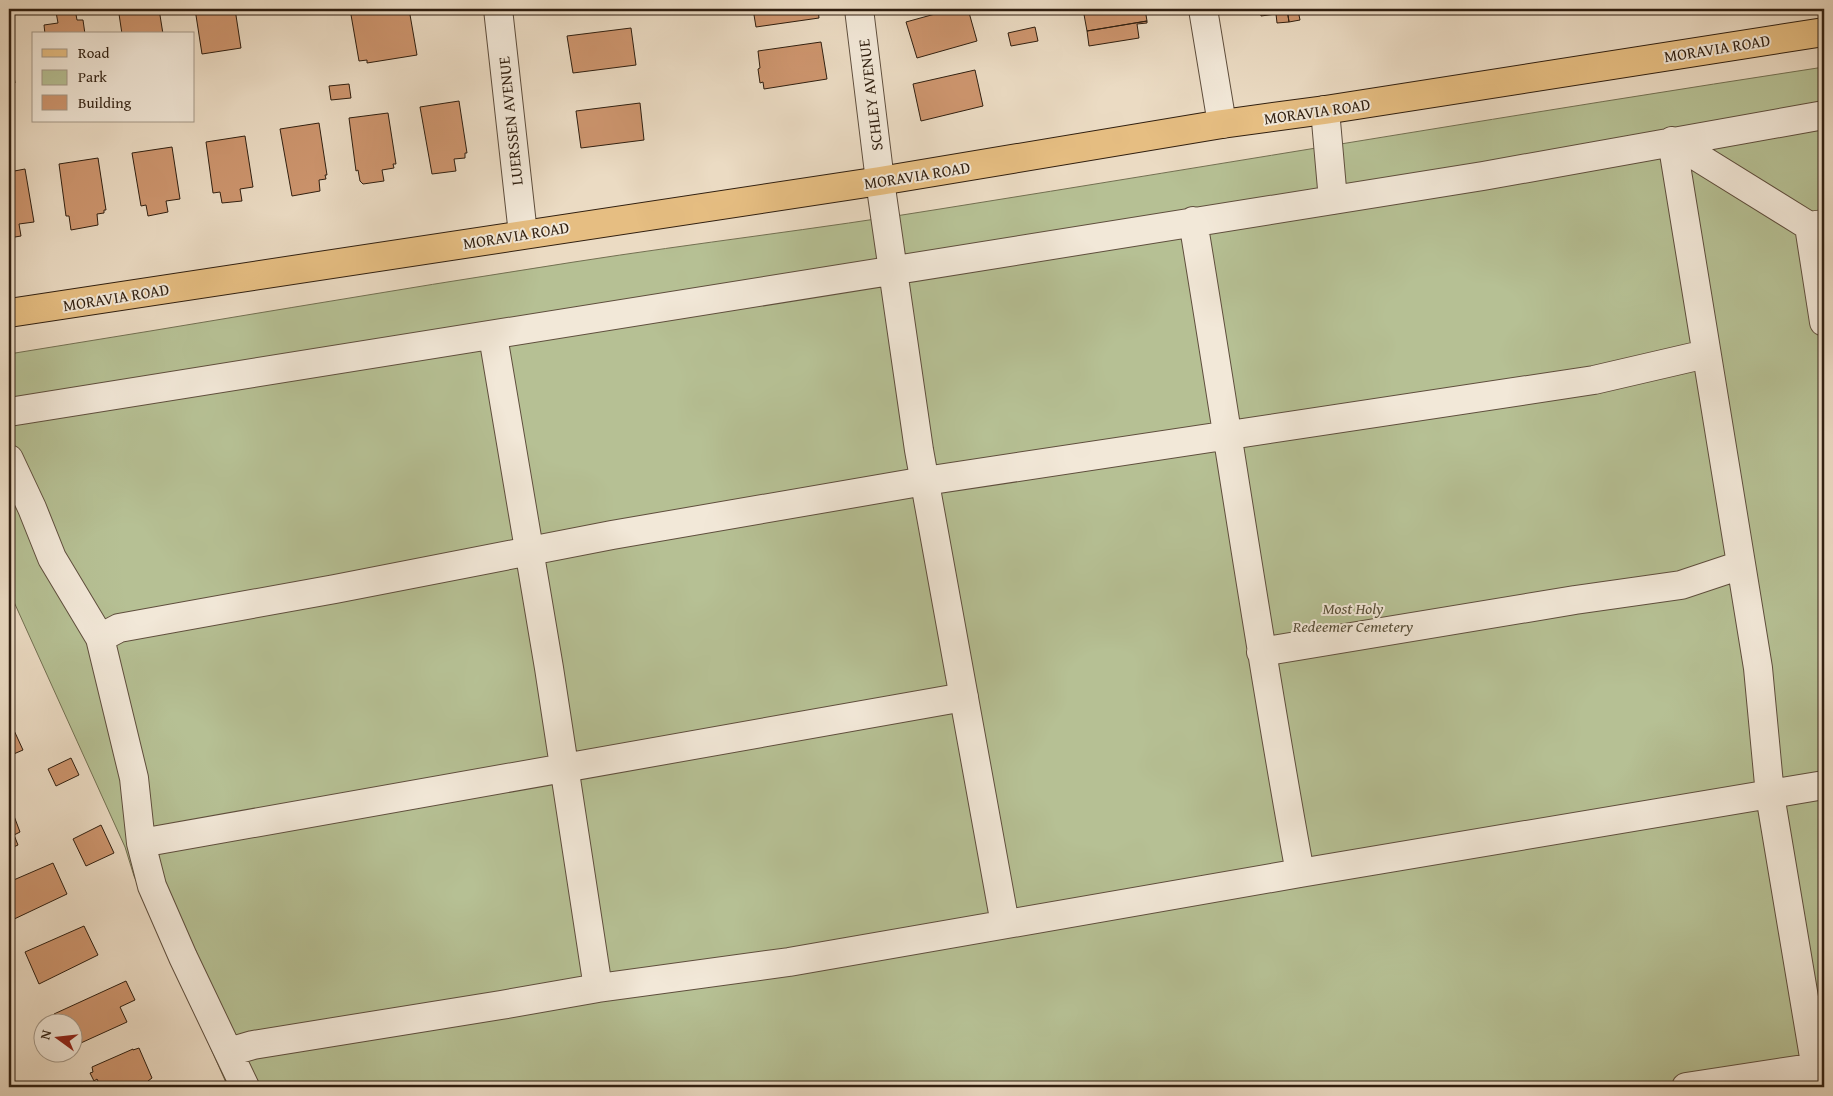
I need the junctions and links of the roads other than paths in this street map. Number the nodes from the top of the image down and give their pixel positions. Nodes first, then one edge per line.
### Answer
1 (498, 9) edge
2 (859, 9) edge
3 (1203, 9) edge
4 (1824, 32) edge
5 (1325, 110) junction
6 (1824, 115) edge
7 (1222, 124) junction
8 (1672, 141) junction
9 (880, 181) junction
10 (1333, 200) junction
11 (1193, 222) junction
12 (1817, 225) edge
13 (523, 234) junction
14 (892, 269) junction
15 (9, 313) edge
16 (1824, 322) edge
17 (493, 336) junction
18 (1706, 354) junction
19 (9, 412) edge
20 (1228, 435) junction
21 (9, 459) edge
22 (925, 481) junction
23 (529, 552) junction
24 (1741, 565) junction
25 (100, 638) junction
26 (1261, 652) junction
27 (964, 697) junction
28 (564, 768) junction
29 (1824, 786) edge
30 (1770, 795) junction
31 (141, 843) junction
32 (1300, 872) junction
33 (1005, 924) junction
34 (598, 988) junction
35 (230, 1052) junction
36 (1820, 1074) edge
37 (245, 1087) edge
38 (1686, 1087) edge

1 - 13 street, LUERSSEN AVENUE
2 - 9 street, SCHLEY AVENUE
3 - 7 street
4 - 5 main road, MORAVIA ROAD
5 - 7 main road, MORAVIA ROAD
5 - 10 street
6 - 8 street
7 - 9 main road, MORAVIA ROAD
8 - 10 street
8 - 12 street
8 - 18 street
9 - 13 main road, MORAVIA ROAD
9 - 14 street, SCHLEY AVENUE
10 - 11 street
11 - 14 street
11 - 20 street
12 - 16 street
13 - 15 main road, MORAVIA ROAD
14 - 17 street
14 - 22 street, SCHLEY AVENUE
17 - 19 street
17 - 23 street
18 - 20 street
18 - 24 street
20 - 22 street
20 - 26 street
21 - 25 street
22 - 23 street
22 - 27 street, SCHLEY AVENUE
23 - 25 street
23 - 28 street
24 - 26 street
24 - 30 street
25 - 31 street
26 - 32 street
27 - 28 street
27 - 33 street, SCHLEY AVENUE
28 - 31 street
28 - 34 street
29 - 30 street
30 - 32 street
30 - 36 street
31 - 35 street
32 - 33 street
33 - 34 street
34 - 35 street
35 - 37 street
36 - 38 street

